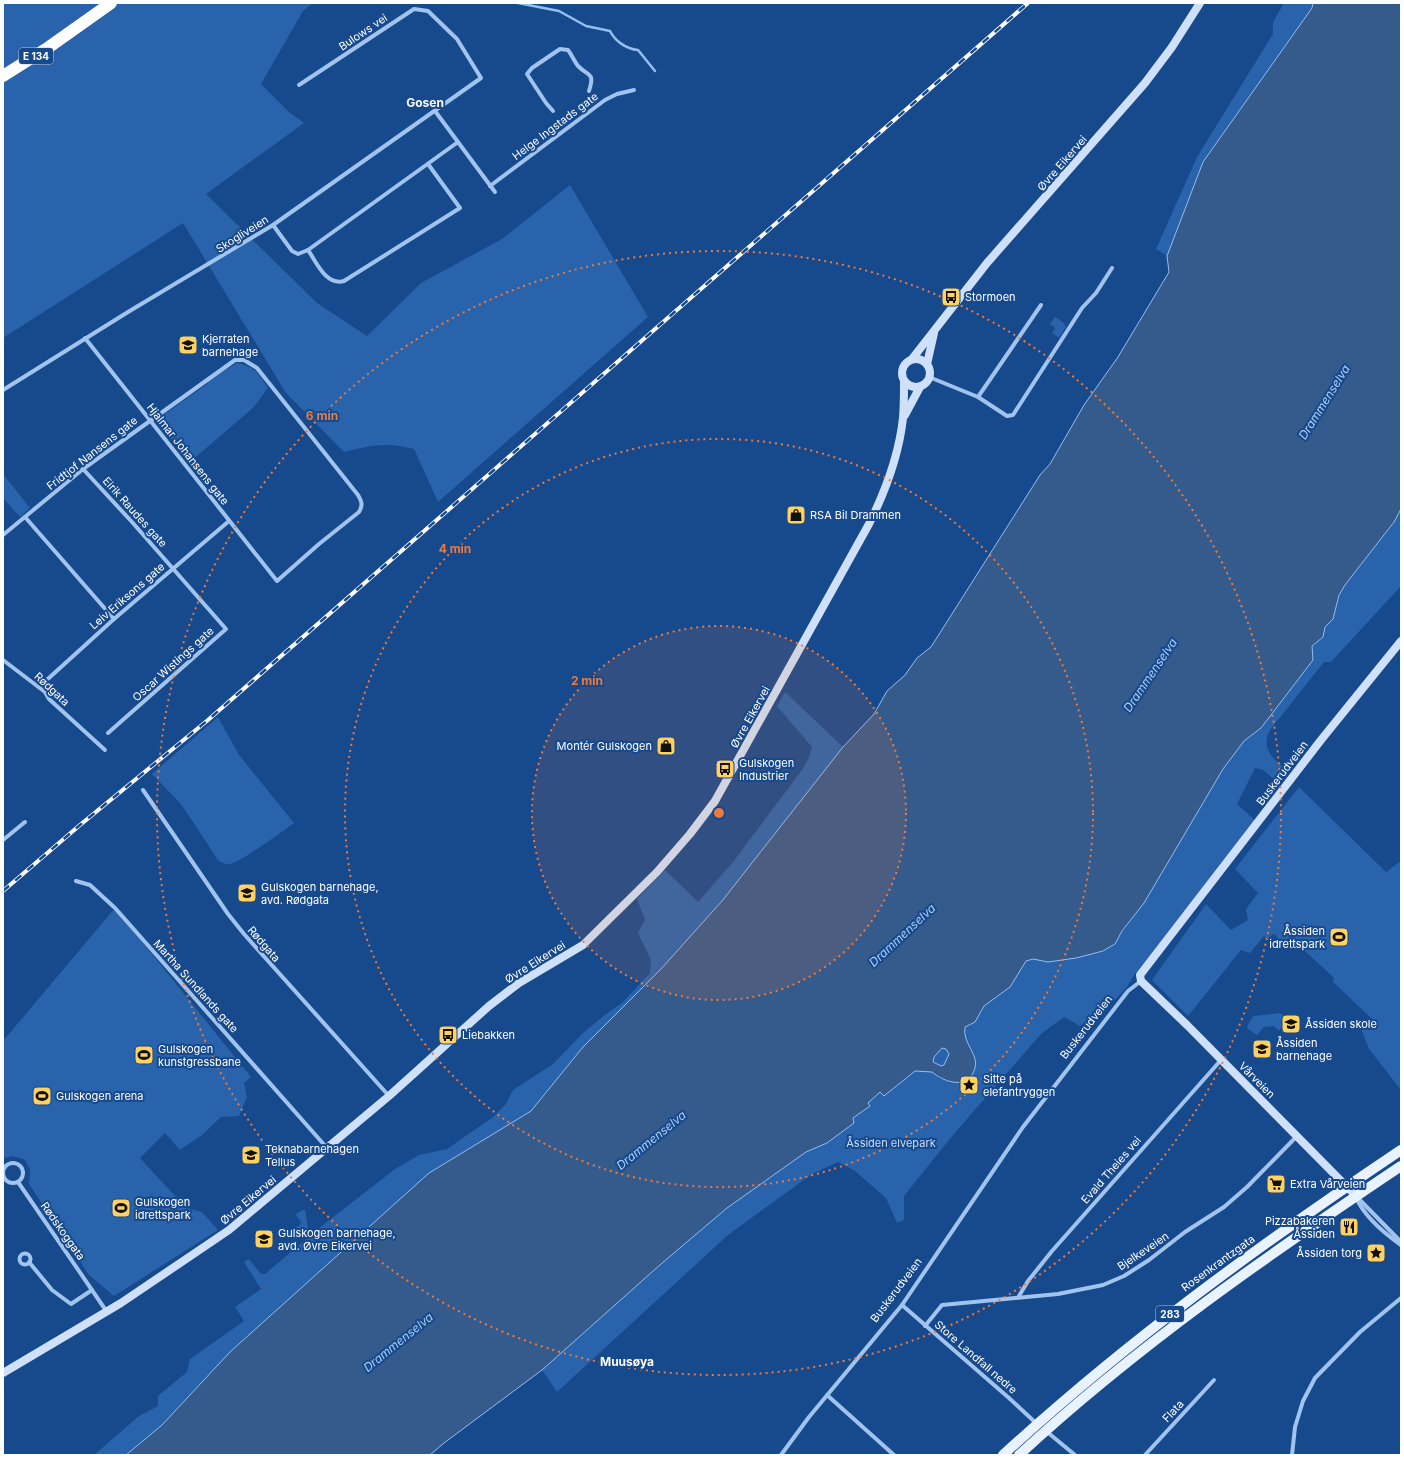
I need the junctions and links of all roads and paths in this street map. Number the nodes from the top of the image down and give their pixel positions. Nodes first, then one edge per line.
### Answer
1 (101, 3) edge
2 (111, 3) edge
3 (1200, 3) edge
4 (80, 22) junction
5 (66, 32) junction
6 (3, 69) edge
7 (3, 76) edge
8 (480, 78) joint
9 (299, 85) dead end
10 (634, 90) dead end
11 (589, 91) dead end
12 (553, 111) dead end
13 (435, 112) junction
14 (458, 142) junction
15 (428, 164) junction
16 (490, 186) junction
17 (495, 192) dead end
18 (273, 225) junction
19 (308, 250) junction
20 (1112, 268) dead end
21 (1042, 305) dead end
22 (934, 333) junction
23 (85, 338) junction
24 (912, 359) junction
25 (927, 364) junction
26 (929, 377) junction
27 (904, 381) junction
28 (920, 386) junction
29 (3, 390) edge
30 (978, 397) junction
31 (903, 419) junction
32 (150, 420) junction
33 (83, 469) junction
34 (25, 517) junction
35 (229, 520) junction
36 (3, 535) edge
37 (173, 568) junction
38 (277, 581) joint
39 (114, 619) junction
40 (1401, 641) edge
41 (3, 660) edge
42 (39, 687) junction
43 (108, 733) dead end
44 (105, 750) dead end
45 (143, 790) dead end
46 (25, 822) dead end
47 (3, 840) edge
48 (76, 881) dead end
49 (1141, 981) junction
50 (1221, 1060) junction
51 (389, 1096) junction
52 (1297, 1136) junction
53 (327, 1148) junction
54 (1401, 1150) edge
55 (1401, 1166) edge
56 (3, 1174) edge
57 (18, 1182) junction
58 (1347, 1186) junction
59 (1356, 1196) junction
60 (1401, 1243) edge
61 (29, 1262) dead end
62 (92, 1290) junction
63 (1019, 1296) junction
64 (1401, 1298) edge
65 (902, 1305) junction
66 (106, 1312) junction
67 (925, 1326) junction
68 (3, 1373) edge
69 (1214, 1380) dead end
70 (827, 1395) junction
71 (1037, 1424) junction
72 (1046, 1430) junction
73 (781, 1455) edge
74 (894, 1455) edge
75 (1003, 1455) edge
76 (1019, 1455) edge
77 (1075, 1455) edge
78 (1145, 1455) edge
79 (1292, 1455) edge

1 - 4 highway, E 134
2 - 4 highway, E 134
3 - 22 main road, Øvre Eikervei
4 - 5 highway, E 134
5 - 6 highway, E 134
5 - 7 highway, E 134
8 - 9 street, Bulows vei
8 - 13 street, Skogliveien
10 - 16 street, Helge Ingstads gate
11 - 12 street, Helge Ingstads gate
13 - 14 street
13 - 18 street, Skogliveien
14 - 15 street
14 - 16 street
15 - 19 street
15 - 19 street
16 - 17 street
18 - 19 street
18 - 23 street, Skogliveien
20 - 30 street
21 - 30 street
22 - 24 main road, Øvre Eikervei
22 - 25 main road, Øvre Eikervei
23 - 29 street, Skogliveien
23 - 32 street, Hjalmar Johansens gate
24 - 25 main road
24 - 27 main road
25 - 26 main road
26 - 28 main road
26 - 30 street
27 - 28 main road
27 - 31 main road, Øvre Eikervei
28 - 31 main road, Øvre Eikervei
31 - 51 main road, Øvre Eikervei
32 - 33 street, Fridtjof Nansens gate
32 - 35 street, Hjalmar Johansens gate
32 - 38 street, Fridtjof Nansens gate
33 - 34 street, Fridtjof Nansens gate
33 - 37 street, Eirik Raudes gate
34 - 36 street, Fridtjof Nansens gate
34 - 39 street
35 - 37 street, Leiv Eriksons gate
35 - 38 street, Hjalmar Johansens gate
37 - 39 street, Leiv Eriksons gate
37 - 43 street, Oscar Wistings gate
39 - 42 street, Leiv Eriksons gate
40 - 49 main road, Buskerudveien
41 - 42 street, Rødgata
42 - 44 street, Rødgata
45 - 51 street, Rødgata
46 - 47 street
48 - 53 street, Martha Sundlands gate
49 - 50 main road, Vårveien
49 - 65 street, Buskerudveien
50 - 52 main road, Vårveien
50 - 63 street, Evald Theies vei
51 - 53 main road, Øvre Eikervei
52 - 58 main road, Vårveien
52 - 63 street, Bjelkeveien
53 - 66 main road, Øvre Eikervei
54 - 58 main road, Rosenkrantzgata / 283
55 - 59 main road, 283
56 - 57 street
56 - 57 street
57 - 62 street, Rødskoggata
58 - 59 main road, Vårveien
58 - 71 main road, Rosenkrantzgata / 283
59 - 60 street, Vårveien
59 - 72 main road, 283
61 - 62 street
62 - 66 street, Rødskoggata
63 - 67 street, Bjelkeveien
64 - 79 street
65 - 67 street, Store Landfall nedre
65 - 70 street, Buskerudveien
66 - 68 main road, Øvre Eikervei
67 - 71 street, Store Landfall nedre
69 - 78 street, Flata
70 - 73 street, Buskerudveien
70 - 74 street
71 - 75 main road, Rosenkrantzgata / 283
72 - 76 main road, 283
72 - 77 street

